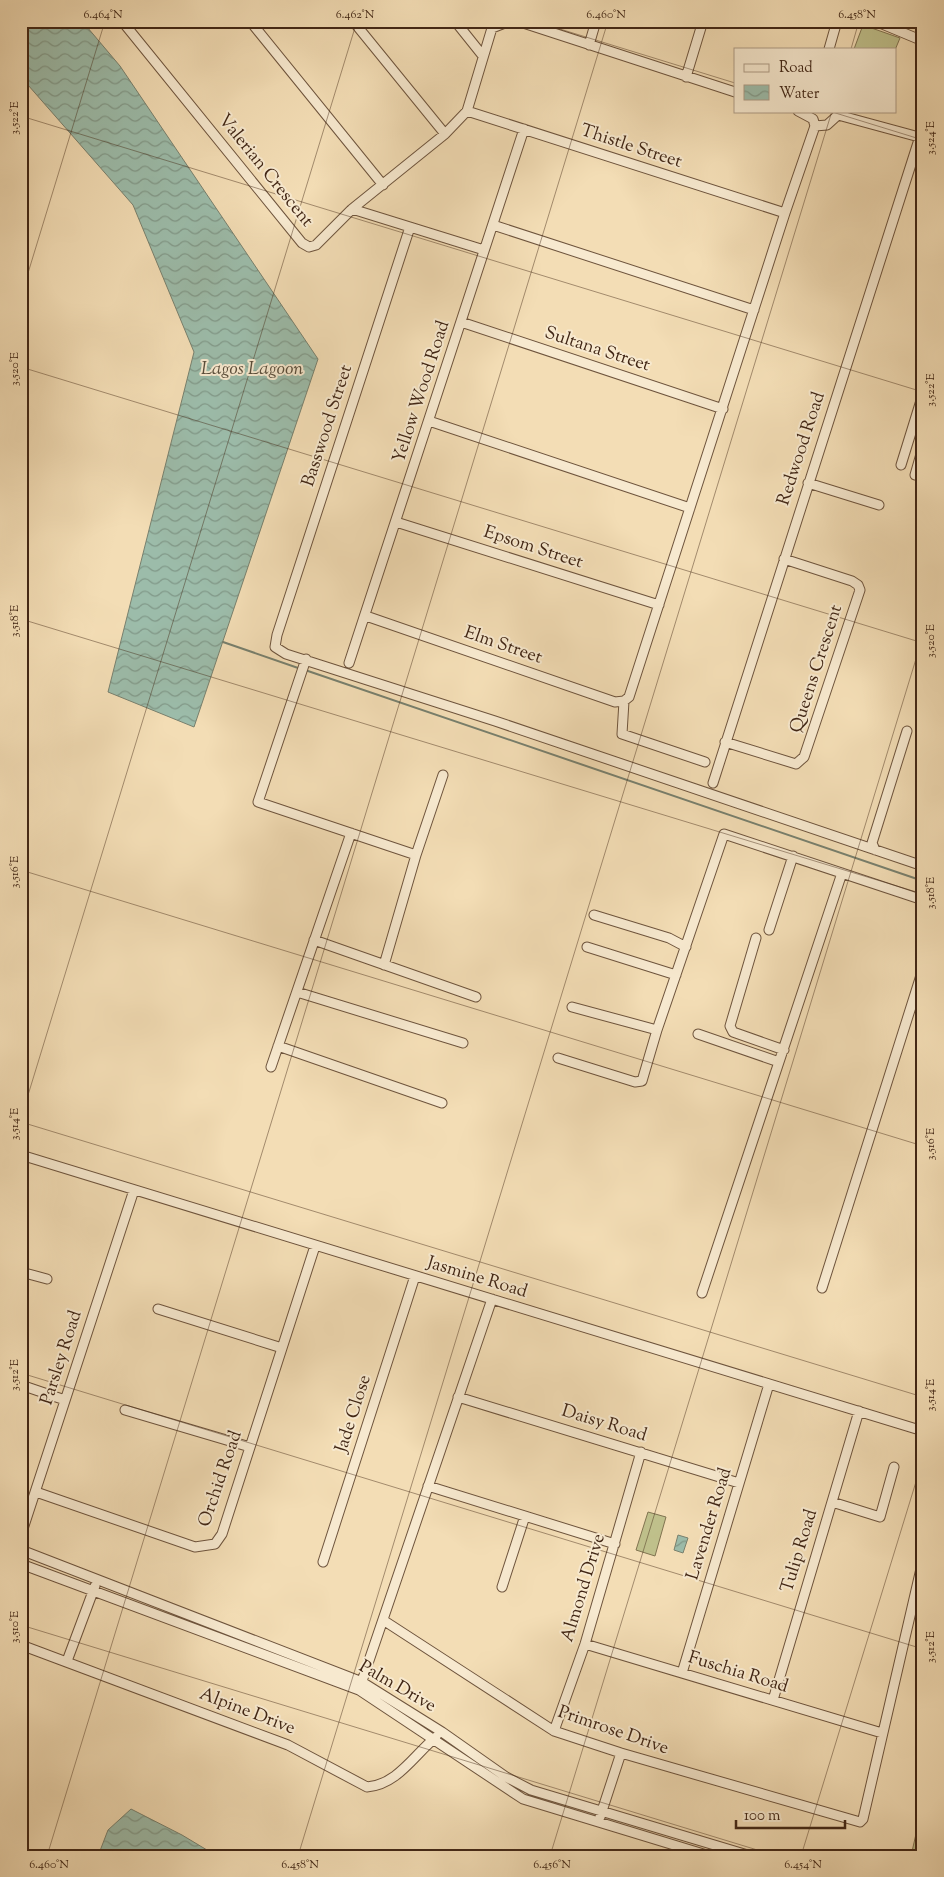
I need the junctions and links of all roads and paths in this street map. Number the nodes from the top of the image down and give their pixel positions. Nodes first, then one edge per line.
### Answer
1 (122, 21) edge
2 (250, 21) edge
3 (353, 21) edge
4 (454, 21) edge
5 (510, 21) edge
6 (517, 21) edge
7 (596, 21) edge
8 (703, 21) edge
9 (837, 21) edge
10 (875, 21) edge
11 (923, 41) edge
12 (588, 45) junction
13 (829, 48) edge
14 (484, 56) junction
15 (686, 77) junction
16 (734, 92) edge
17 (467, 111) junction
18 (800, 112) edge
19 (815, 126) junction
20 (923, 126) edge
21 (524, 129) junction
22 (445, 134) junction
23 (919, 137) junction
24 (384, 185) junction
25 (352, 209) junction
26 (785, 213) junction
27 (493, 225) junction
28 (410, 227) junction
29 (484, 250) junction
30 (754, 310) junction
31 (461, 322) junction
32 (923, 394) edge
33 (723, 409) junction
34 (429, 421) junction
35 (923, 447) edge
36 (901, 465) dead end
37 (914, 475) dead end
38 (808, 483) junction
39 (880, 505) dead end
40 (690, 508) junction
41 (396, 522) junction
42 (784, 559) junction
43 (659, 605) junction
44 (366, 616) junction
45 (306, 661) junction
46 (350, 664) dead end
47 (627, 699) junction
48 (907, 732) dead end
49 (725, 742) junction
50 (705, 762) dead end
51 (443, 775) dead end
52 (712, 783) dead end
53 (351, 833) junction
54 (875, 850) junction
55 (416, 855) junction
56 (793, 856) junction
57 (923, 866) edge
58 (842, 873) junction
59 (923, 900) edge
60 (594, 915) dead end
61 (769, 930) dead end
62 (756, 938) dead end
63 (314, 940) junction
64 (587, 947) dead end
65 (686, 947) junction
66 (384, 965) junction
67 (923, 969) edge
68 (676, 975) junction
69 (297, 992) junction
70 (476, 997) dead end
71 (572, 1007) dead end
72 (657, 1030) junction
73 (698, 1034) dead end
74 (463, 1043) dead end
75 (278, 1046) junction
76 (784, 1050) junction
77 (558, 1058) dead end
78 (779, 1062) junction
79 (271, 1067) dead end
80 (442, 1103) dead end
81 (21, 1155) edge
82 (134, 1190) junction
83 (315, 1246) junction
84 (21, 1272) edge
85 (416, 1276) junction
86 (47, 1279) dead end
87 (822, 1288) dead end
88 (702, 1294) dead end
89 (492, 1299) junction
90 (158, 1309) dead end
91 (282, 1348) junction
92 (769, 1384) junction
93 (21, 1385) edge
94 (458, 1396) junction
95 (65, 1400) junction
96 (125, 1410) dead end
97 (859, 1411) junction
98 (923, 1430) edge
99 (250, 1447) junction
100 (641, 1452) junction
101 (894, 1467) dead end
102 (739, 1483) junction
103 (428, 1486) junction
104 (36, 1492) junction
105 (832, 1502) junction
106 (525, 1516) junction
107 (21, 1535) edge
108 (615, 1544) junction
109 (21, 1550) edge
110 (923, 1560) edge
111 (323, 1562) dead end
112 (21, 1564) edge
113 (97, 1579) junction
114 (502, 1587) dead end
115 (93, 1591) junction
116 (383, 1620) junction
117 (585, 1644) junction
118 (21, 1645) edge
119 (67, 1661) junction
120 (682, 1673) junction
121 (360, 1686) junction
122 (773, 1700) junction
123 (554, 1731) junction
124 (442, 1732) junction
125 (882, 1733) junction
126 (434, 1739) junction
127 (621, 1753) junction
128 (602, 1811) junction
129 (598, 1822) junction
130 (710, 1856) edge
131 (751, 1856) edge

1 - 25 street, Valerian Crescent
2 - 24 street
3 - 22 street
4 - 14 street
5 - 14 street
6 - 12 street
7 - 12 street
8 - 15 street
9 - 13 street
10 - 11 street
12 - 15 street
14 - 17 street
15 - 16 street
17 - 21 street, Thistle Street
17 - 22 street, Valerian Crescent
18 - 19 street
19 - 23 street
19 - 26 street
20 - 23 street, Redwood Road
21 - 26 street, Thistle Street
21 - 27 street, Yellow Wood Road
22 - 24 street, Valerian Crescent
23 - 38 street, Redwood Road
24 - 25 street, Valerian Crescent
25 - 28 street
26 - 30 street
27 - 29 street, Yellow Wood Road
27 - 30 street
28 - 29 street
28 - 45 street, Basswood Street
29 - 31 street, Yellow Wood Road
30 - 33 street
31 - 33 street, Sultana Street
31 - 34 street, Yellow Wood Road
32 - 36 street
33 - 40 street
34 - 40 street
34 - 41 street, Yellow Wood Road
35 - 37 street
38 - 39 street
38 - 42 street, Redwood Road
40 - 43 street
41 - 43 street, Epsom Street
41 - 44 street, Yellow Wood Road
42 - 49 street, Redwood Road
42 - 49 street, Queens Crescent
43 - 47 street
44 - 46 street, Yellow Wood Road
44 - 47 street, Elm Street
45 - 53 street
45 - 54 street
47 - 50 street
48 - 54 street
49 - 52 street, Redwood Road
51 - 55 street
53 - 55 street
53 - 63 street
54 - 57 street
55 - 66 street
56 - 58 street
56 - 61 street
56 - 65 street
58 - 59 street
58 - 76 street
60 - 65 street
62 - 76 street
63 - 66 street
63 - 69 street
64 - 68 street
65 - 68 street
66 - 70 street
67 - 87 street
68 - 72 street
69 - 74 street
69 - 75 street
71 - 72 street
72 - 77 street
73 - 78 street
75 - 79 street
75 - 80 street
76 - 78 street
78 - 88 street
81 - 82 street, Jasmine Road
82 - 83 street, Jasmine Road
82 - 95 street, Parsley Road
83 - 85 street, Jasmine Road
83 - 91 street, Orchid Road
84 - 86 street
85 - 89 street, Jasmine Road
85 - 111 street, Jade Close
89 - 92 street, Jasmine Road
89 - 94 street
90 - 91 street
91 - 99 street, Orchid Road
92 - 97 street, Jasmine Road
92 - 102 street, Lavender Road
93 - 95 street
94 - 100 street, Daisy Road
94 - 103 street
95 - 104 street, Parsley Road
96 - 99 street
97 - 98 street, Jasmine Road
97 - 105 street, Tulip Road
99 - 104 street, Orchid Road
100 - 102 street, Daisy Road
100 - 108 street, Almond Drive
101 - 105 street
102 - 120 street, Lavender Road
103 - 106 street
103 - 116 street
104 - 107 street, Parsley Road
105 - 122 street, Tulip Road
106 - 108 street
106 - 114 street
108 - 117 street, Almond Drive
109 - 113 street, Palm Drive
110 - 125 street
112 - 115 street, Palm Drive
113 - 115 street
113 - 121 street, Palm Drive
115 - 119 street
115 - 121 street, Palm Drive
116 - 121 street
116 - 123 street, Primrose Drive
117 - 120 street, Fuschia Road
117 - 123 street, Almond Drive
118 - 119 street, Alpine Drive
119 - 126 street, Alpine Drive
120 - 122 street, Fuschia Road
121 - 124 street, Palm Drive
121 - 126 street, Palm Drive
122 - 125 street, Fuschia Road
123 - 127 street, Primrose Drive
124 - 126 street, Alpine Drive
124 - 128 street, Palm Drive
125 - 127 street, Primrose Drive
126 - 129 street, Palm Drive
127 - 128 street
128 - 129 street
128 - 131 street, Palm Drive
129 - 130 street, Palm Drive

